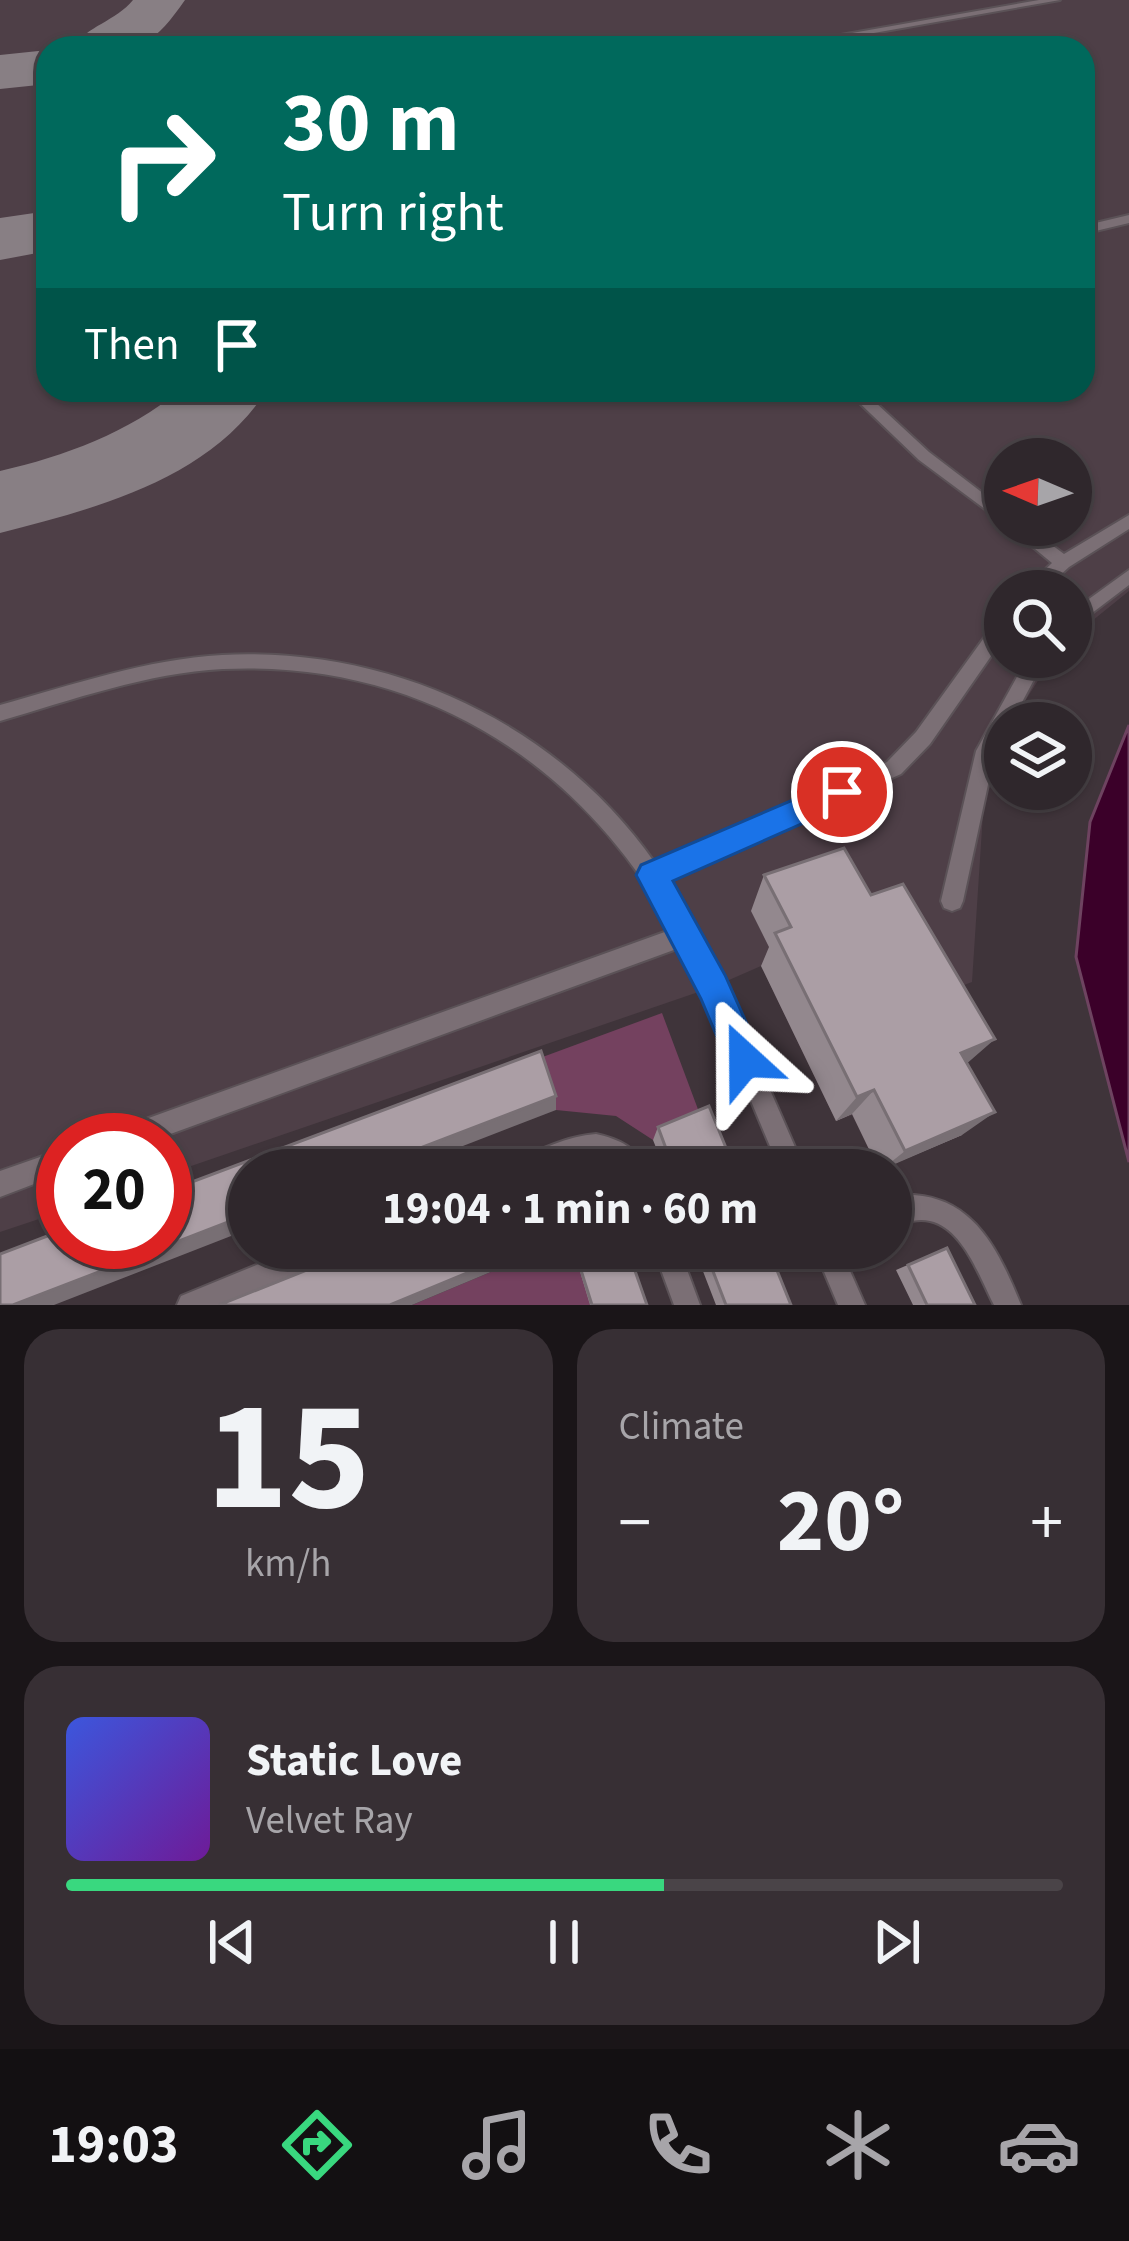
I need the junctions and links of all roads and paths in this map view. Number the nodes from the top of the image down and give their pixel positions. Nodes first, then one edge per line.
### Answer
1 (1055, 0) edge
2 (843, 36) edge
3 (1129, 219) edge
4 (1095, 227) edge
5 (865, 402) edge
6 (984, 502) edge
7 (1129, 521) edge
8 (1042, 546) edge
9 (1064, 563) junction
10 (1056, 570) edge
11 (1129, 576) edge
12 (1092, 605) edge
13 (984, 652) edge
14 (1026, 678) edge
15 (0, 712) edge
16 (652, 875) junction
17 (952, 902) dead end
18 (686, 935) junction
19 (192, 1114) edge
20 (572, 1149) edge
21 (613, 1149) edge
22 (783, 1149) edge
23 (36, 1171) edge
24 (0, 1184) edge
25 (912, 1205) edge
26 (278, 1269) edge
27 (674, 1269) edge
28 (836, 1269) edge
29 (190, 1305) edge
30 (687, 1305) edge
31 (852, 1305) edge
32 (1008, 1305) edge

1 - 2 lane
3 - 4 lane
5 - 6 lane
7 - 9 lane
8 - 9 lane
9 - 10 lane
11 - 12 lane
13 - 16 lane
14 - 17 lane
15 - 16 lane
16 - 18 lane
18 - 19 lane
18 - 22 lane
20 - 21 lane
23 - 24 lane
25 - 32 lane
26 - 29 lane
27 - 30 lane
28 - 31 lane

